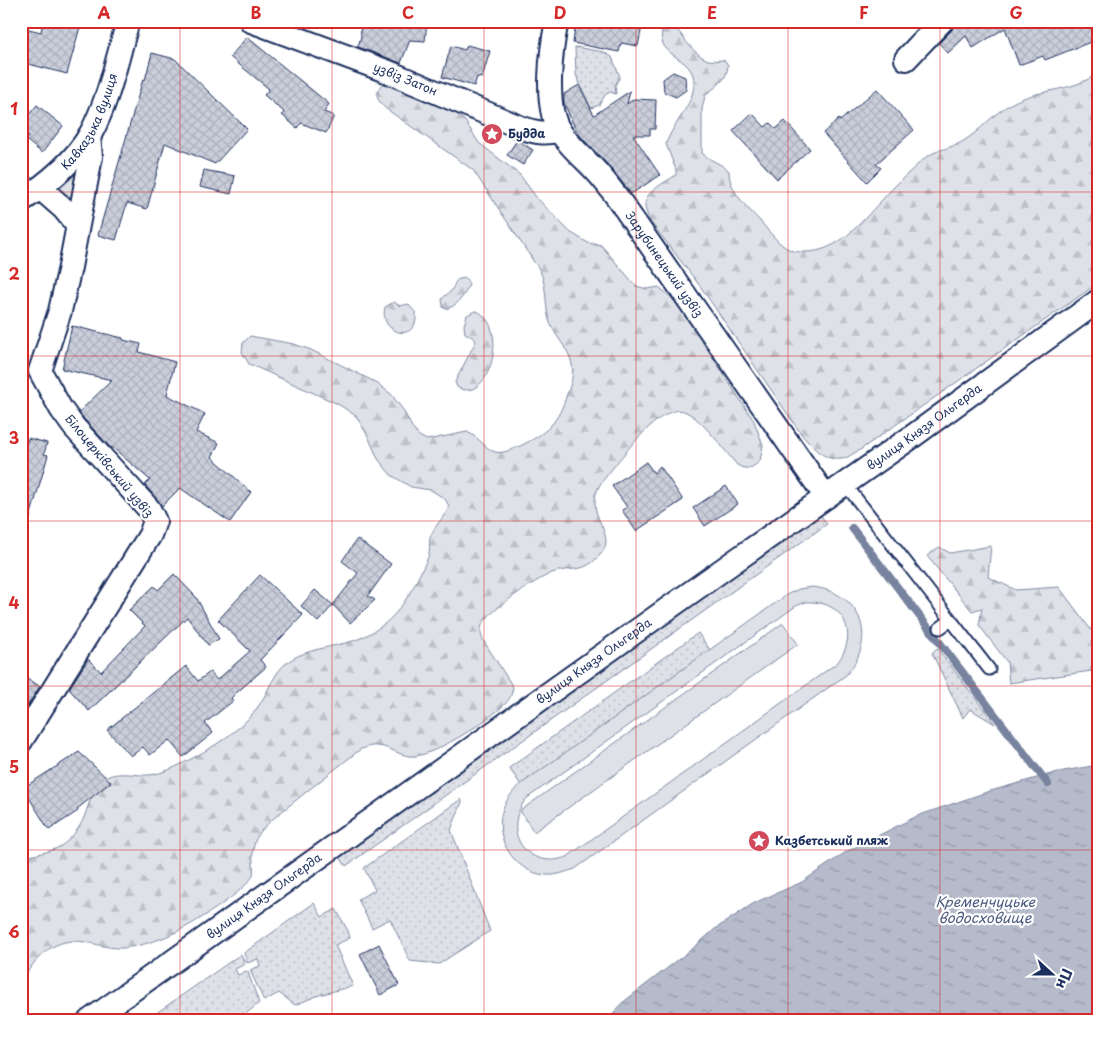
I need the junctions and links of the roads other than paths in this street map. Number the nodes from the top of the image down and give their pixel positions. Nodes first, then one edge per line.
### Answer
1 (128, 21) edge
2 (251, 21) edge
3 (557, 21) edge
4 (942, 21) edge
5 (906, 59) dead end
6 (559, 130) junction
7 (89, 136) junction
8 (40, 188) junction
9 (21, 202) edge
10 (77, 225) junction
11 (1098, 301) edge
12 (845, 484) junction
13 (826, 496) junction
14 (951, 620) junction
15 (940, 628) dead end
16 (989, 670) dead end
17 (21, 741) edge
18 (89, 1021) edge

1 - 7 street, Кавказька вулиця
2 - 6 street, узвіз Затон
3 - 6 street, Зарубинецький узвіз
4 - 5 street
6 - 13 street, Зарубинецький узвіз
7 - 8 street, Кавказька вулиця
7 - 10 street, Білоцерківський узвіз
8 - 9 street, Кавказька вулиця
8 - 10 street
10 - 17 street, Білоцерківський узвіз
11 - 12 street, вулиця Князя Ольгерда
12 - 13 street, вулиця Князя Ольгерда
12 - 14 lane
13 - 18 street, вулиця Князя Ольгерда
14 - 15 lane
14 - 16 lane

